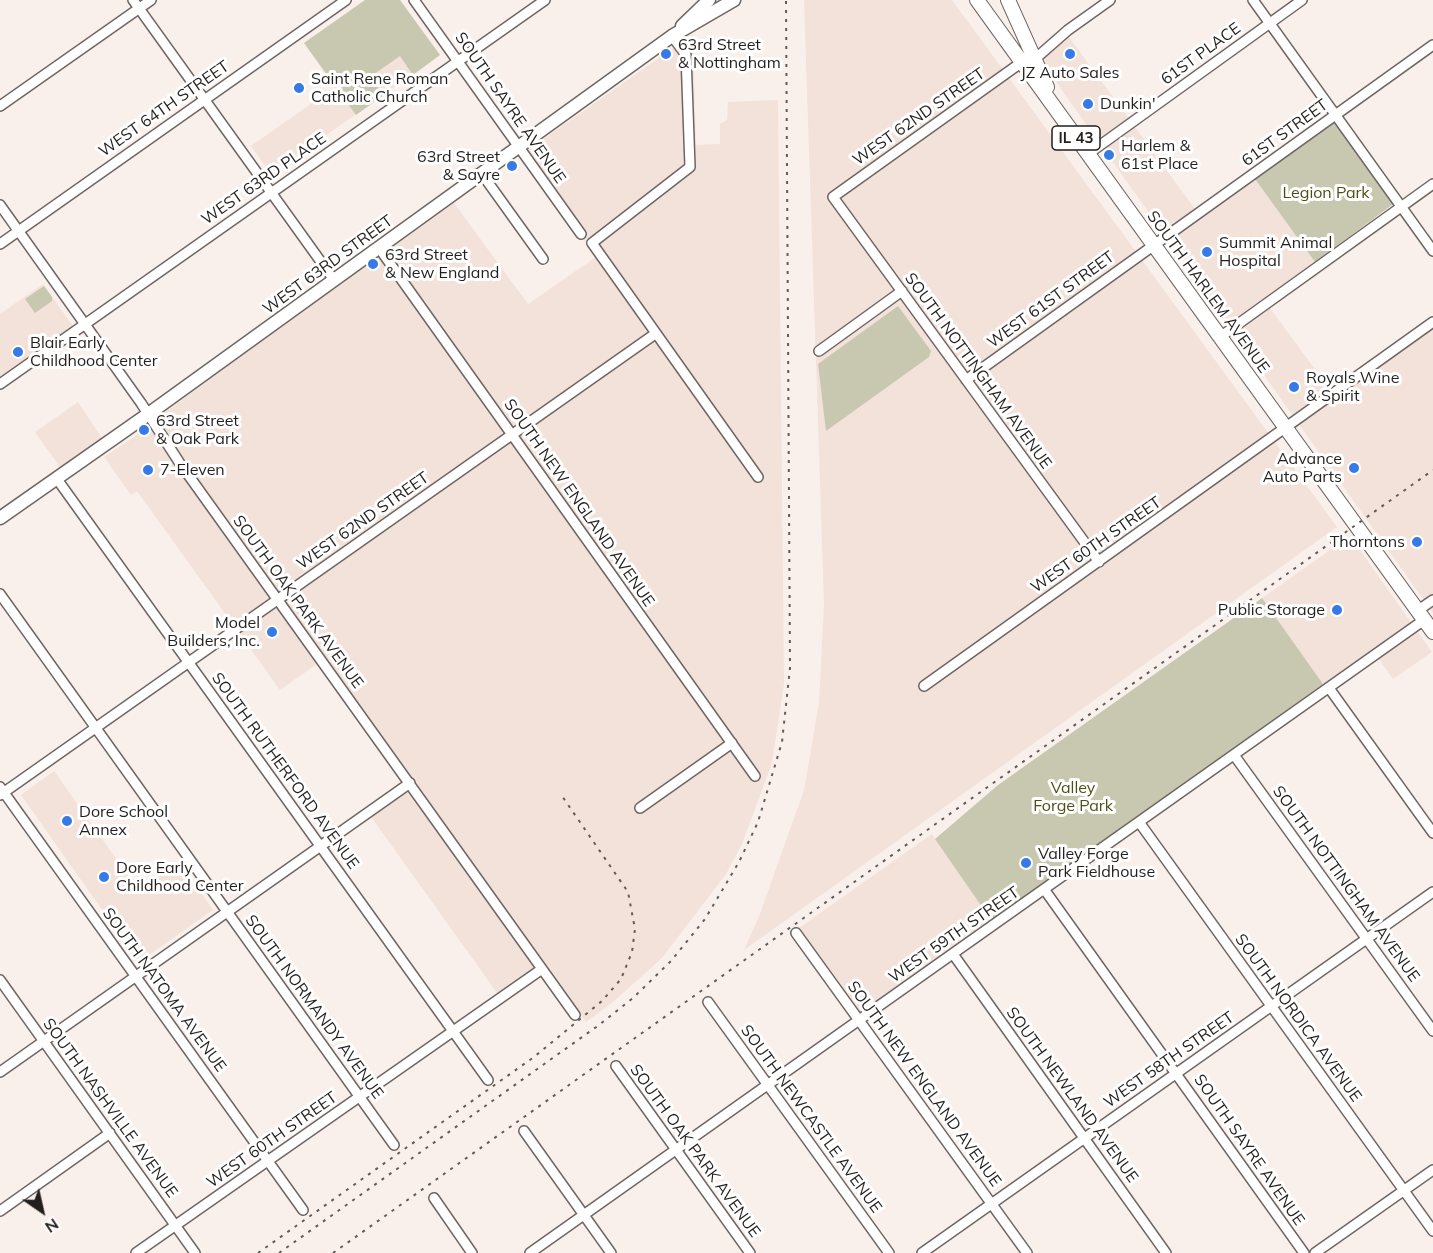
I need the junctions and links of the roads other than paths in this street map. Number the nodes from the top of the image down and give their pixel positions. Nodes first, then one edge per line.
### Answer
1 (151, 0) edge
2 (346, 0) edge
3 (414, 0) edge
4 (545, 0) edge
5 (734, 0) edge
6 (977, 0) edge
7 (1008, 0) edge
8 (1110, 0) edge
9 (1253, 0) edge
10 (1302, 0) edge
11 (136, 4) edge
12 (703, 6) edge
13 (1270, 23) junction
14 (672, 36) junction
15 (1433, 45) edge
16 (458, 61) junction
17 (1028, 61) junction
18 (204, 100) junction
19 (0, 106) edge
20 (1336, 115) junction
21 (519, 147) junction
22 (1088, 154) junction
23 (482, 174) junction
24 (1433, 184) edge
25 (271, 193) junction
26 (833, 197) joint
27 (0, 205) edge
28 (1401, 207) junction
29 (18, 231) junction
30 (581, 234) dead end
31 (0, 244) edge
32 (1154, 246) junction
33 (379, 248) junction
34 (1433, 250) edge
35 (543, 259) dead end
36 (334, 280) junction
37 (902, 291) junction
38 (1433, 322) edge
39 (84, 324) junction
40 (655, 334) junction
41 (1220, 337) junction
42 (819, 351) dead end
43 (966, 380) junction
44 (0, 384) edge
45 (147, 415) junction
46 (1286, 429) junction
47 (512, 435) junction
48 (758, 477) dead end
49 (57, 479) junction
50 (0, 518) edge
51 (1099, 562) junction
52 (0, 594) edge
53 (279, 599) junction
54 (1433, 600) edge
55 (1421, 616) junction
56 (1433, 632) edge
57 (188, 663) junction
58 (924, 686) dead end
59 (1329, 688) junction
60 (96, 728) junction
61 (732, 743) junction
62 (1233, 755) junction
63 (755, 776) dead end
64 (410, 783) junction
65 (1, 791) edge
66 (640, 808) dead end
67 (1139, 822) junction
68 (1433, 832) edge
69 (321, 846) junction
70 (1044, 889) junction
71 (1433, 891) edge
72 (228, 912) junction
73 (796, 933) dead end
74 (1367, 939) junction
75 (953, 954) junction
76 (542, 969) junction
77 (136, 977) junction
78 (0, 980) edge
79 (708, 1002) dead end
80 (1271, 1006) junction
81 (574, 1015) dead end
82 (859, 1020) junction
83 (453, 1031) junction
84 (1433, 1031) edge
85 (44, 1042) junction
86 (616, 1066) dead end
87 (0, 1072) edge
88 (1176, 1073) junction
89 (488, 1080) dead end
90 (768, 1084) junction
91 (360, 1096) junction
92 (524, 1131) dead end
93 (110, 1133) junction
94 (1084, 1138) junction
95 (394, 1145) dead end
96 (676, 1150) junction
97 (268, 1161) junction
98 (1433, 1170) edge
99 (1404, 1190) junction
100 (434, 1198) dead end
101 (992, 1204) junction
102 (303, 1210) dead end
103 (0, 1211) edge
104 (584, 1215) junction
105 (176, 1225) junction
106 (1433, 1231) edge
107 (136, 1253) edge
108 (195, 1253) edge
109 (472, 1253) edge
110 (530, 1253) edge
111 (611, 1253) edge
112 (750, 1253) edge
113 (889, 1253) edge
114 (922, 1253) edge
115 (1027, 1253) edge
116 (1166, 1253) edge
117 (1304, 1253) edge
118 (1315, 1253) edge

1 - 11 street
2 - 18 street, WEST 64TH STREET
3 - 16 street, SOUTH SAYRE AVENUE
4 - 16 street, WEST 63RD PLACE
5 - 12 main road, WEST 63RD STREET
6 - 17 main road
7 - 17 main road
8 - 17 street, WEST 62ND STREET
9 - 13 street
10 - 13 street, 61ST PLACE
11 - 18 street
11 - 19 street
12 - 14 main road, WEST 63RD STREET
13 - 20 street
13 - 22 street, 61ST PLACE
14 - 21 main road, WEST 63RD STREET
14 - 40 street
15 - 20 street, 61ST STREET
16 - 21 street, SOUTH SAYRE AVENUE
16 - 25 street, WEST 63RD PLACE
17 - 22 main road, SOUTH HARLEM AVENUE / IL 43
17 - 26 street, WEST 62ND STREET
18 - 25 street
18 - 29 street, WEST 64TH STREET
20 - 28 street
20 - 32 street, 61ST STREET
21 - 23 main road, WEST 63RD STREET
21 - 30 street, SOUTH SAYRE AVENUE
22 - 32 main road, SOUTH HARLEM AVENUE / IL 43
23 - 33 main road, WEST 63RD STREET
23 - 35 street
24 - 28 street
25 - 36 street
25 - 39 street, WEST 63RD PLACE
26 - 37 street, SOUTH NOTTINGHAM AVENUE
27 - 29 street, SOUTH OAK PARK AVENUE
28 - 34 street
28 - 41 street
29 - 31 street, WEST 64TH STREET
29 - 39 street, SOUTH OAK PARK AVENUE
32 - 41 main road, SOUTH HARLEM AVENUE / IL 43
32 - 43 street, WEST 61ST STREET
33 - 36 main road, WEST 63RD STREET
33 - 47 street, SOUTH NEW ENGLAND AVENUE
36 - 45 main road, WEST 63RD STREET
37 - 42 street
37 - 43 street, SOUTH NOTTINGHAM AVENUE
38 - 46 street, WEST 60TH STREET
39 - 44 street, WEST 63RD PLACE
39 - 45 street, SOUTH OAK PARK AVENUE
40 - 47 street, WEST 62ND STREET
40 - 48 street
41 - 46 main road, SOUTH HARLEM AVENUE / IL 43
43 - 51 street, SOUTH NOTTINGHAM AVENUE
45 - 49 main road, WEST 63RD STREET
45 - 53 street, SOUTH OAK PARK AVENUE
46 - 51 street, WEST 60TH STREET
46 - 55 main road, SOUTH HARLEM AVENUE / IL 43
47 - 53 street, WEST 62ND STREET
47 - 61 street, SOUTH NEW ENGLAND AVENUE
49 - 50 main road, WEST 63RD STREET
49 - 57 street, SOUTH RUTHERFORD AVENUE
51 - 58 street, WEST 60TH STREET
52 - 60 street, SOUTH NORMANDY AVENUE
53 - 57 street, WEST 62ND STREET
53 - 64 street, SOUTH OAK PARK AVENUE
54 - 55 street, WEST 59TH STREET
55 - 56 main road, SOUTH HARLEM AVENUE / IL 43
55 - 59 street, WEST 59TH STREET
57 - 60 street, WEST 62ND STREET
57 - 69 street, SOUTH RUTHERFORD AVENUE
59 - 62 street, WEST 59TH STREET
59 - 68 street
60 - 65 street, WEST 62ND STREET
60 - 72 street, SOUTH NORMANDY AVENUE
61 - 63 street, SOUTH NEW ENGLAND AVENUE
61 - 66 street
62 - 67 street, WEST 59TH STREET
62 - 74 street, SOUTH NOTTINGHAM AVENUE
64 - 69 street
64 - 76 street, SOUTH OAK PARK AVENUE
65 - 77 street, SOUTH NATOMA AVENUE
67 - 70 street, WEST 59TH STREET
67 - 80 street, SOUTH NORDICA AVENUE
69 - 72 street
69 - 83 street, SOUTH RUTHERFORD AVENUE
70 - 75 street, WEST 59TH STREET
70 - 88 street, SOUTH SAYRE AVENUE
71 - 74 street, WEST 58TH STREET
72 - 77 street
72 - 91 street, SOUTH NORMANDY AVENUE
73 - 82 street, SOUTH NEW ENGLAND AVENUE
74 - 80 street, WEST 58TH STREET
74 - 84 street, SOUTH NOTTINGHAM AVENUE
75 - 82 street, WEST 59TH STREET
75 - 94 street, SOUTH NEWLAND AVENUE
76 - 81 street, SOUTH OAK PARK AVENUE
76 - 83 street, WEST 60TH STREET
77 - 85 street
77 - 97 street, SOUTH NATOMA AVENUE
78 - 85 street, SOUTH NASHVILLE AVENUE
79 - 90 street, SOUTH NEWCASTLE AVENUE
80 - 88 street, WEST 58TH STREET
80 - 99 street, SOUTH NORDICA AVENUE
82 - 90 street, WEST 59TH STREET
82 - 101 street, SOUTH NEW ENGLAND AVENUE
83 - 89 street, SOUTH RUTHERFORD AVENUE
83 - 91 street, WEST 60TH STREET
85 - 87 street
85 - 93 street, SOUTH NASHVILLE AVENUE
86 - 96 street, SOUTH OAK PARK AVENUE
88 - 94 street, WEST 58TH STREET
88 - 117 street, SOUTH SAYRE AVENUE
90 - 96 street, WEST 59TH STREET
90 - 113 street, SOUTH NEWCASTLE AVENUE
91 - 95 street, SOUTH NORMANDY AVENUE
91 - 97 street, WEST 60TH STREET
92 - 104 street
93 - 103 street
93 - 105 street, SOUTH NASHVILLE AVENUE
94 - 101 street, WEST 58TH STREET
94 - 116 street, SOUTH NEWLAND AVENUE
96 - 104 street, WEST 59TH STREET
96 - 112 street, SOUTH OAK PARK AVENUE
97 - 102 street, SOUTH NATOMA AVENUE
97 - 105 street, WEST 60TH STREET
98 - 99 street
99 - 106 street, SOUTH NORDICA AVENUE
99 - 118 street
100 - 109 street
101 - 114 street, WEST 58TH STREET
101 - 115 street, SOUTH NEW ENGLAND AVENUE
104 - 110 street, WEST 59TH STREET
104 - 111 street
105 - 107 street, WEST 60TH STREET
105 - 108 street, SOUTH NASHVILLE AVENUE

